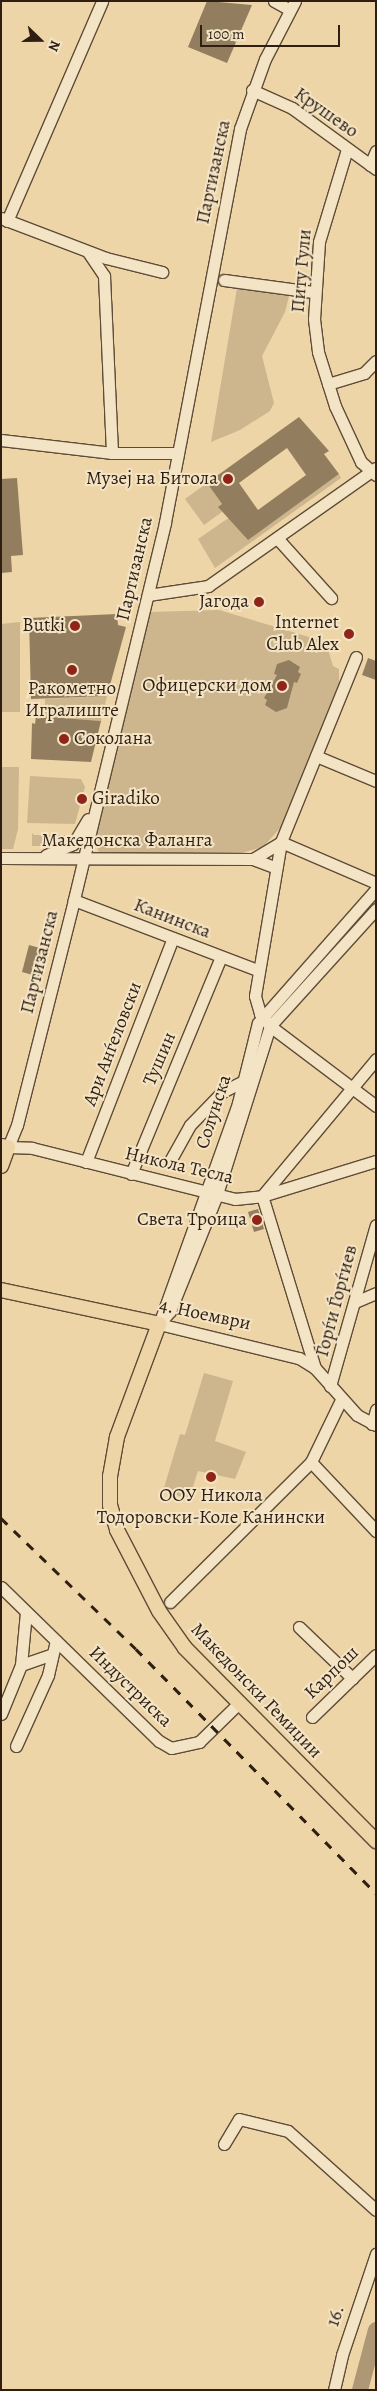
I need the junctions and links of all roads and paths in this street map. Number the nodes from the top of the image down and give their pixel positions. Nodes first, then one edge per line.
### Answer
1 (102, 1) edge
2 (274, 1) edge
3 (292, 6) edge
4 (252, 90) junction
5 (347, 149) junction
6 (376, 151) edge
7 (373, 167) edge
8 (4, 219) edge
9 (88, 252) junction
10 (162, 272) dead end
11 (224, 280) dead end
12 (314, 292) junction
13 (376, 361) edge
14 (328, 384) junction
15 (1, 440) edge
16 (178, 453) junction
17 (112, 454) junction
18 (374, 472) edge
19 (277, 538) junction
20 (148, 595) junction
21 (331, 598) dead end
22 (356, 657) dead end
23 (316, 756) junction
24 (376, 781) edge
25 (99, 794) junction
26 (281, 842) junction
27 (1, 858) edge
28 (32, 858) junction
29 (253, 859) junction
30 (83, 860) junction
31 (276, 868) junction
32 (376, 883) edge
33 (376, 889) edge
34 (74, 900) junction
35 (376, 909) edge
36 (173, 938) junction
37 (221, 957) junction
38 (257, 970) junction
39 (262, 1017) junction
40 (270, 1026) junction
41 (376, 1059) edge
42 (244, 1081) junction
43 (352, 1087) junction
44 (376, 1106) edge
45 (5, 1146) edge
46 (376, 1161) edge
47 (86, 1162) junction
48 (170, 1162) dead end
49 (1, 1166) edge
50 (131, 1174) junction
51 (210, 1195) junction
52 (262, 1196) junction
53 (376, 1225) edge
54 (1, 1290) edge
55 (376, 1293) edge
56 (355, 1302) junction
57 (159, 1324) junction
58 (315, 1368) junction
59 (330, 1386) junction
60 (341, 1400) junction
61 (376, 1410) edge
62 (374, 1424) edge
63 (311, 1462) junction
64 (376, 1531) edge
65 (1, 1588) edge
66 (170, 1602) dead end
67 (26, 1612) junction
68 (299, 1627) dead end
69 (56, 1641) junction
70 (50, 1655) junction
71 (376, 1655) edge
72 (21, 1665) junction
73 (352, 1678) junction
74 (239, 1703) junction
75 (1, 1714) edge
76 (312, 1717) dead end
77 (16, 1746) dead end
78 (376, 1842) edge
79 (224, 2144) dead end
80 (376, 2210) edge
81 (376, 2254) edge
82 (334, 2390) edge

1 - 8 street
2 - 3 street
3 - 4 street, Партизанска
4 - 5 street, Крушево
4 - 16 street, Партизанска
5 - 7 street, Крушево
5 - 12 street, Питу Гули
6 - 7 street
8 - 9 street
9 - 10 street
9 - 17 street
11 - 12 street
12 - 14 street, Питу Гули
13 - 14 street
14 - 18 street, Питу Гули
15 - 17 street
16 - 17 street
16 - 20 street, Партизанска
18 - 19 street
19 - 20 street
19 - 21 street
20 - 25 street, Партизанска
22 - 23 street
23 - 24 street
23 - 26 street
25 - 28 street
25 - 30 street, Партизанска
26 - 29 street
26 - 31 street
26 - 32 street
27 - 28 street, Македонска Фаланга
28 - 30 street, Македонска Фаланга
29 - 30 street, Македонска Фаланга
29 - 31 street, Македонска Фаланга
30 - 34 street, Партизанска
31 - 38 street
33 - 39 street, Солунска
34 - 36 street, Канинска
34 - 45 street, Партизанска
35 - 40 street, Солунска
36 - 37 street, Канинска
36 - 47 street, Ари Анѓеловски
37 - 38 street, Канинска
37 - 50 street, Тушин
38 - 39 street
39 - 40 street
39 - 42 street, Солунска
40 - 43 street
40 - 51 street, Солунска
41 - 43 street
42 - 48 street
42 - 51 street, Солунска
43 - 44 street
43 - 52 street
45 - 47 street, Никола Тесла
45 - 49 main road
46 - 52 street, Никола Тесла
47 - 50 street, Никола Тесла
50 - 51 street, Никола Тесла
51 - 52 street, Никола Тесла
51 - 57 street, Солунска
52 - 58 street
53 - 56 street, Ѓорѓи Ѓорѓиев
54 - 57 main road, 4. Ноември
55 - 56 street
56 - 59 street, Ѓорѓи Ѓорѓиев
57 - 58 street, 4. Ноември
57 - 74 main road, Македонски Гемиџии
58 - 59 street, 4. Ноември
59 - 60 street, 4. Ноември
60 - 62 street, 4. Ноември
60 - 63 street
61 - 62 street
63 - 64 street
63 - 66 street
65 - 67 street, Индустриска
67 - 69 street, Индустриска
67 - 72 street
68 - 73 street
69 - 70 street
69 - 74 street, Индустриска
70 - 72 street
70 - 77 street
71 - 73 street, Карпош
72 - 75 street
73 - 76 street, Карпош
74 - 78 main road, Македонски Гемиџии
79 - 80 street
81 - 82 street, 16.

